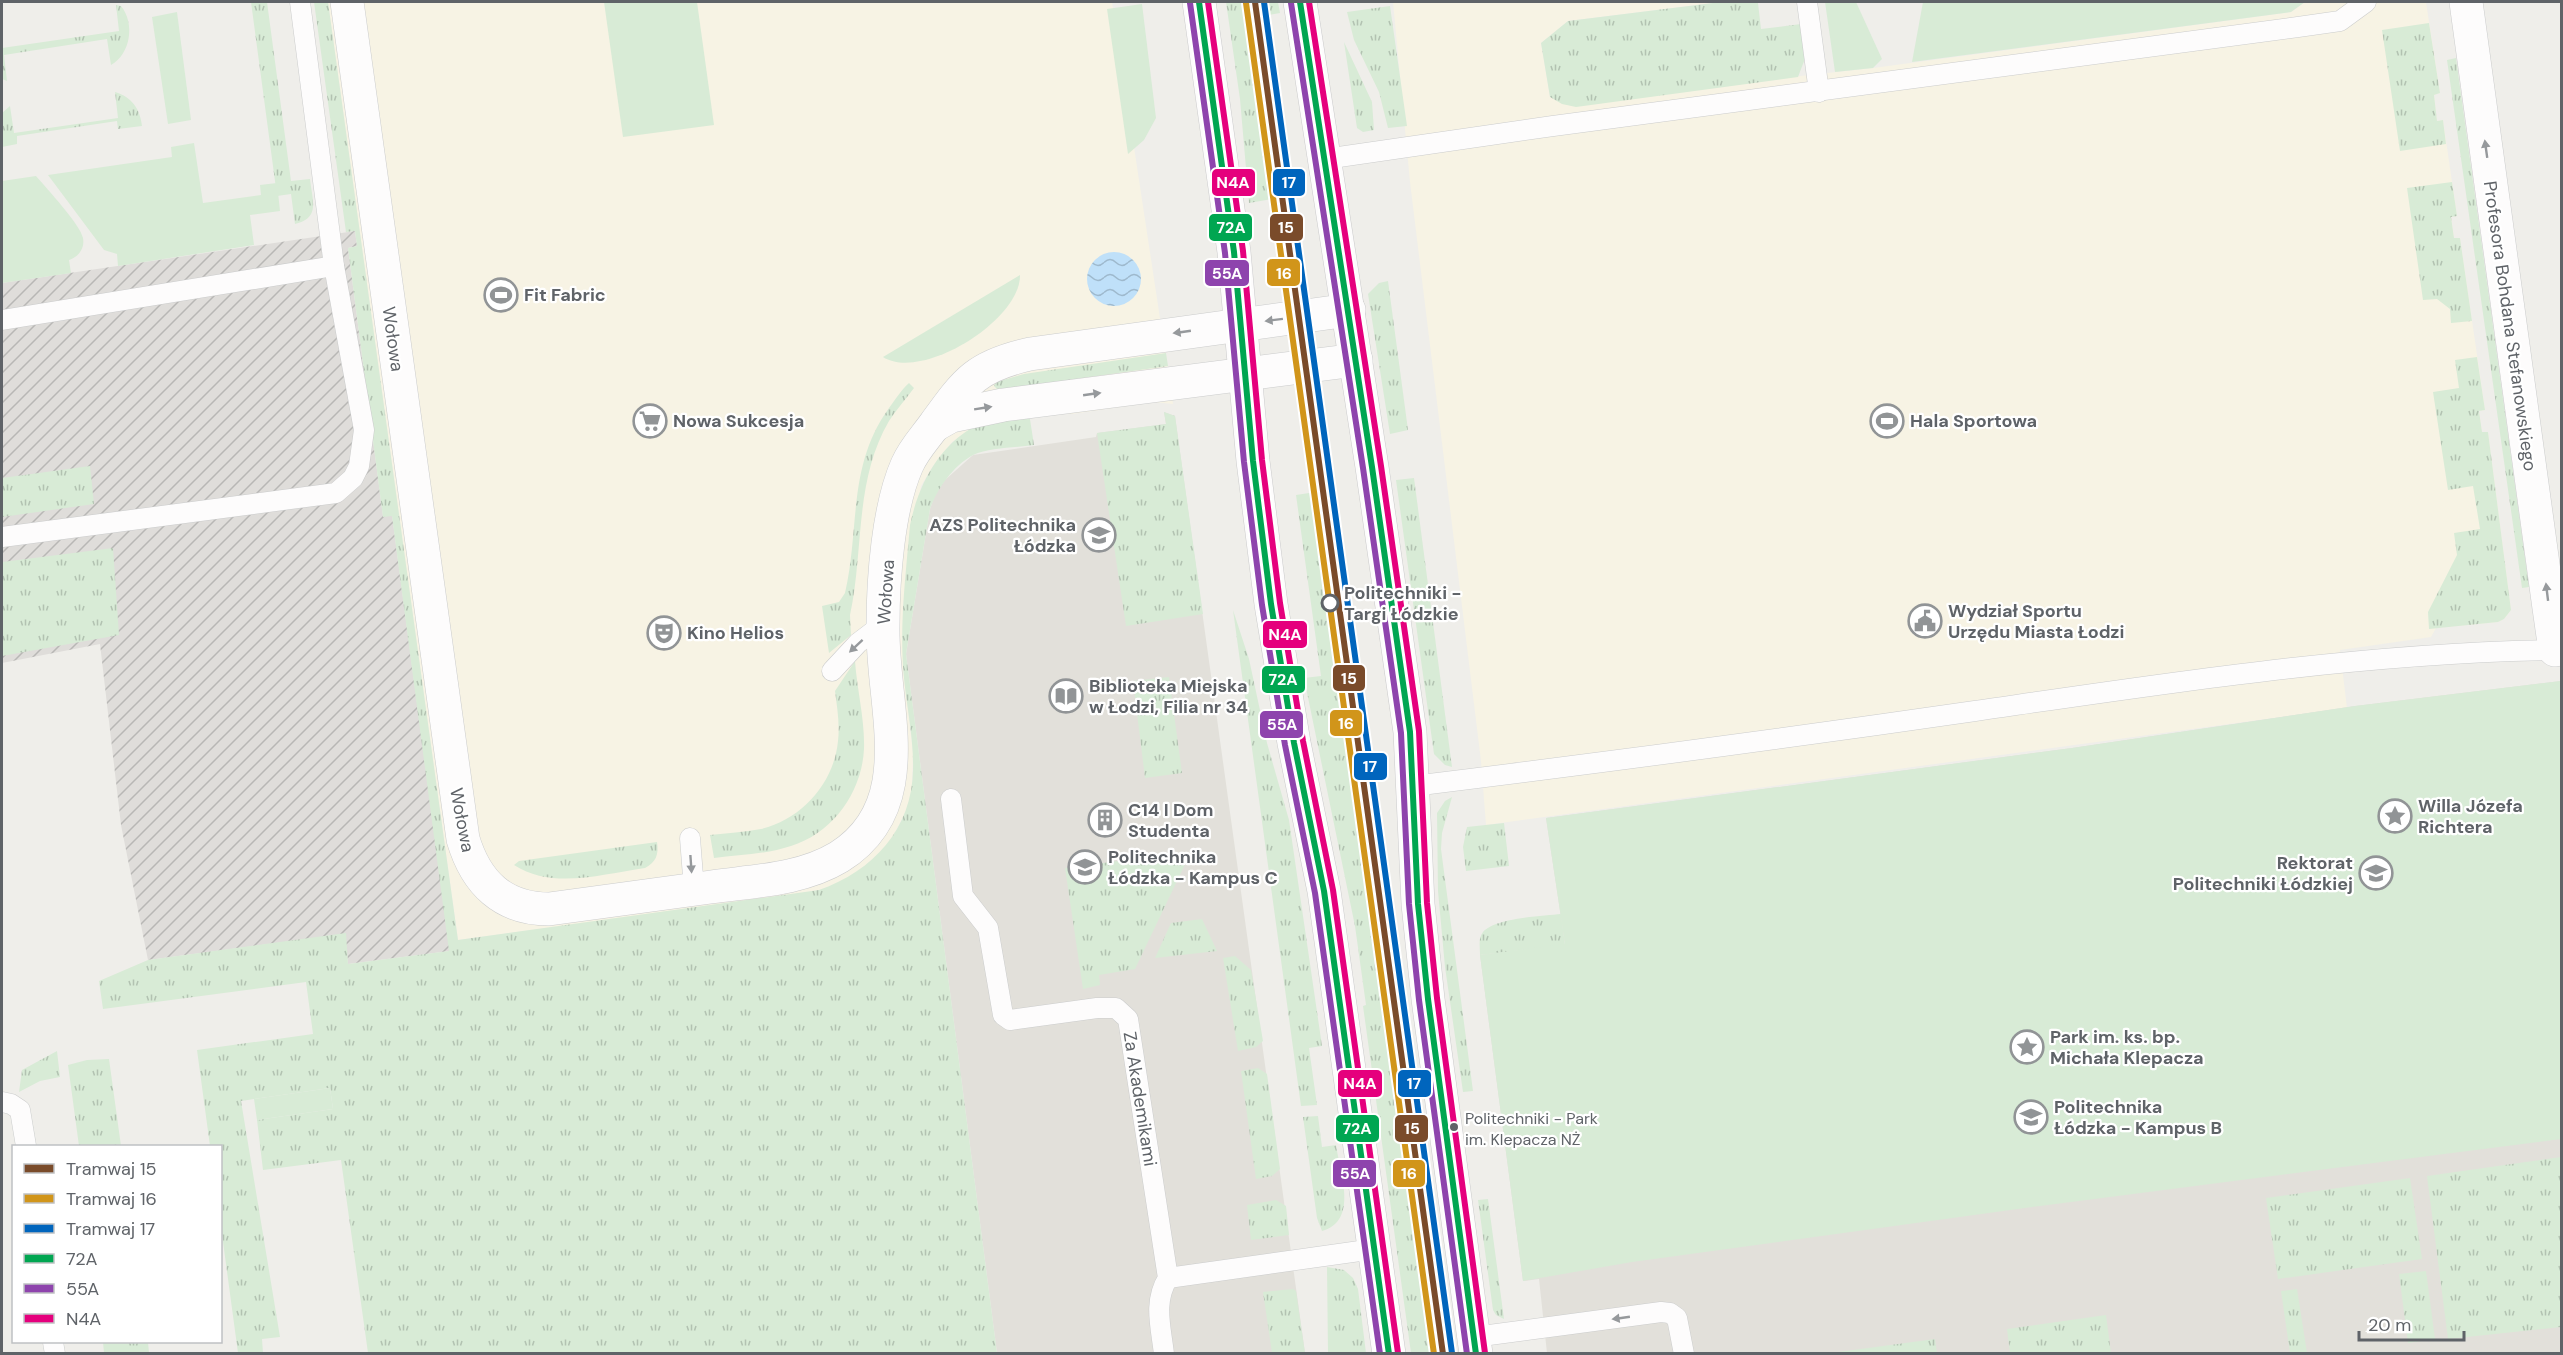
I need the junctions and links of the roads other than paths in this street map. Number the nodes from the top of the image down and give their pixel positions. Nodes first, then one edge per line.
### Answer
1 (300, 2) edge
2 (347, 2) edge
3 (1199, 2) edge
4 (1300, 2) edge
5 (1807, 2) edge
6 (2366, 2) edge
7 (2466, 2) edge
8 (1819, 92) junction
9 (1325, 159) junction
10 (334, 266) junction
11 (1349, 310) junction
12 (2, 320) edge
13 (1240, 324) junction
14 (1356, 360) junction
15 (1245, 375) junction
16 (935, 425) junction
17 (2, 537) edge
18 (883, 624) junction
19 (2558, 650) edge
20 (832, 671) dead end
21 (1413, 786) junction
22 (951, 799) dead end
23 (690, 838) dead end
24 (694, 889) junction
25 (2, 1102) edge
26 (26, 1145) edge
27 (1374, 1249) junction
28 (1168, 1278) junction
29 (1475, 1346) edge
30 (1164, 1353) edge
31 (1389, 1353) edge
32 (1684, 1353) edge

1 - 10 lane
2 - 24 street, Wołowa
3 - 13 street
4 - 9 street
5 - 8 lane
6 - 8 lane
19 -> 7 street, Profesora Bohdana Stefanowskiego
8 - 9 lane
9 - 11 street
10 - 12 lane
10 - 17 lane
11 -> 13 street, Wołowa
11 - 14 street
13 - 15 street
13 -> 16 street, Wołowa
14 - 15 street, Wołowa
14 - 21 street
16 -> 15 street, Wołowa
15 - 27 street
16 - 18 street, Wołowa
18 -> 20 lane
18 - 24 street, Wołowa
19 - 21 lane
21 - 29 street
22 - 28 lane, Za Akademikami
23 -> 24 lane
25 - 26 lane
27 - 28 lane
27 - 31 street
28 - 30 lane, Za Akademikami
32 -> 29 lane

